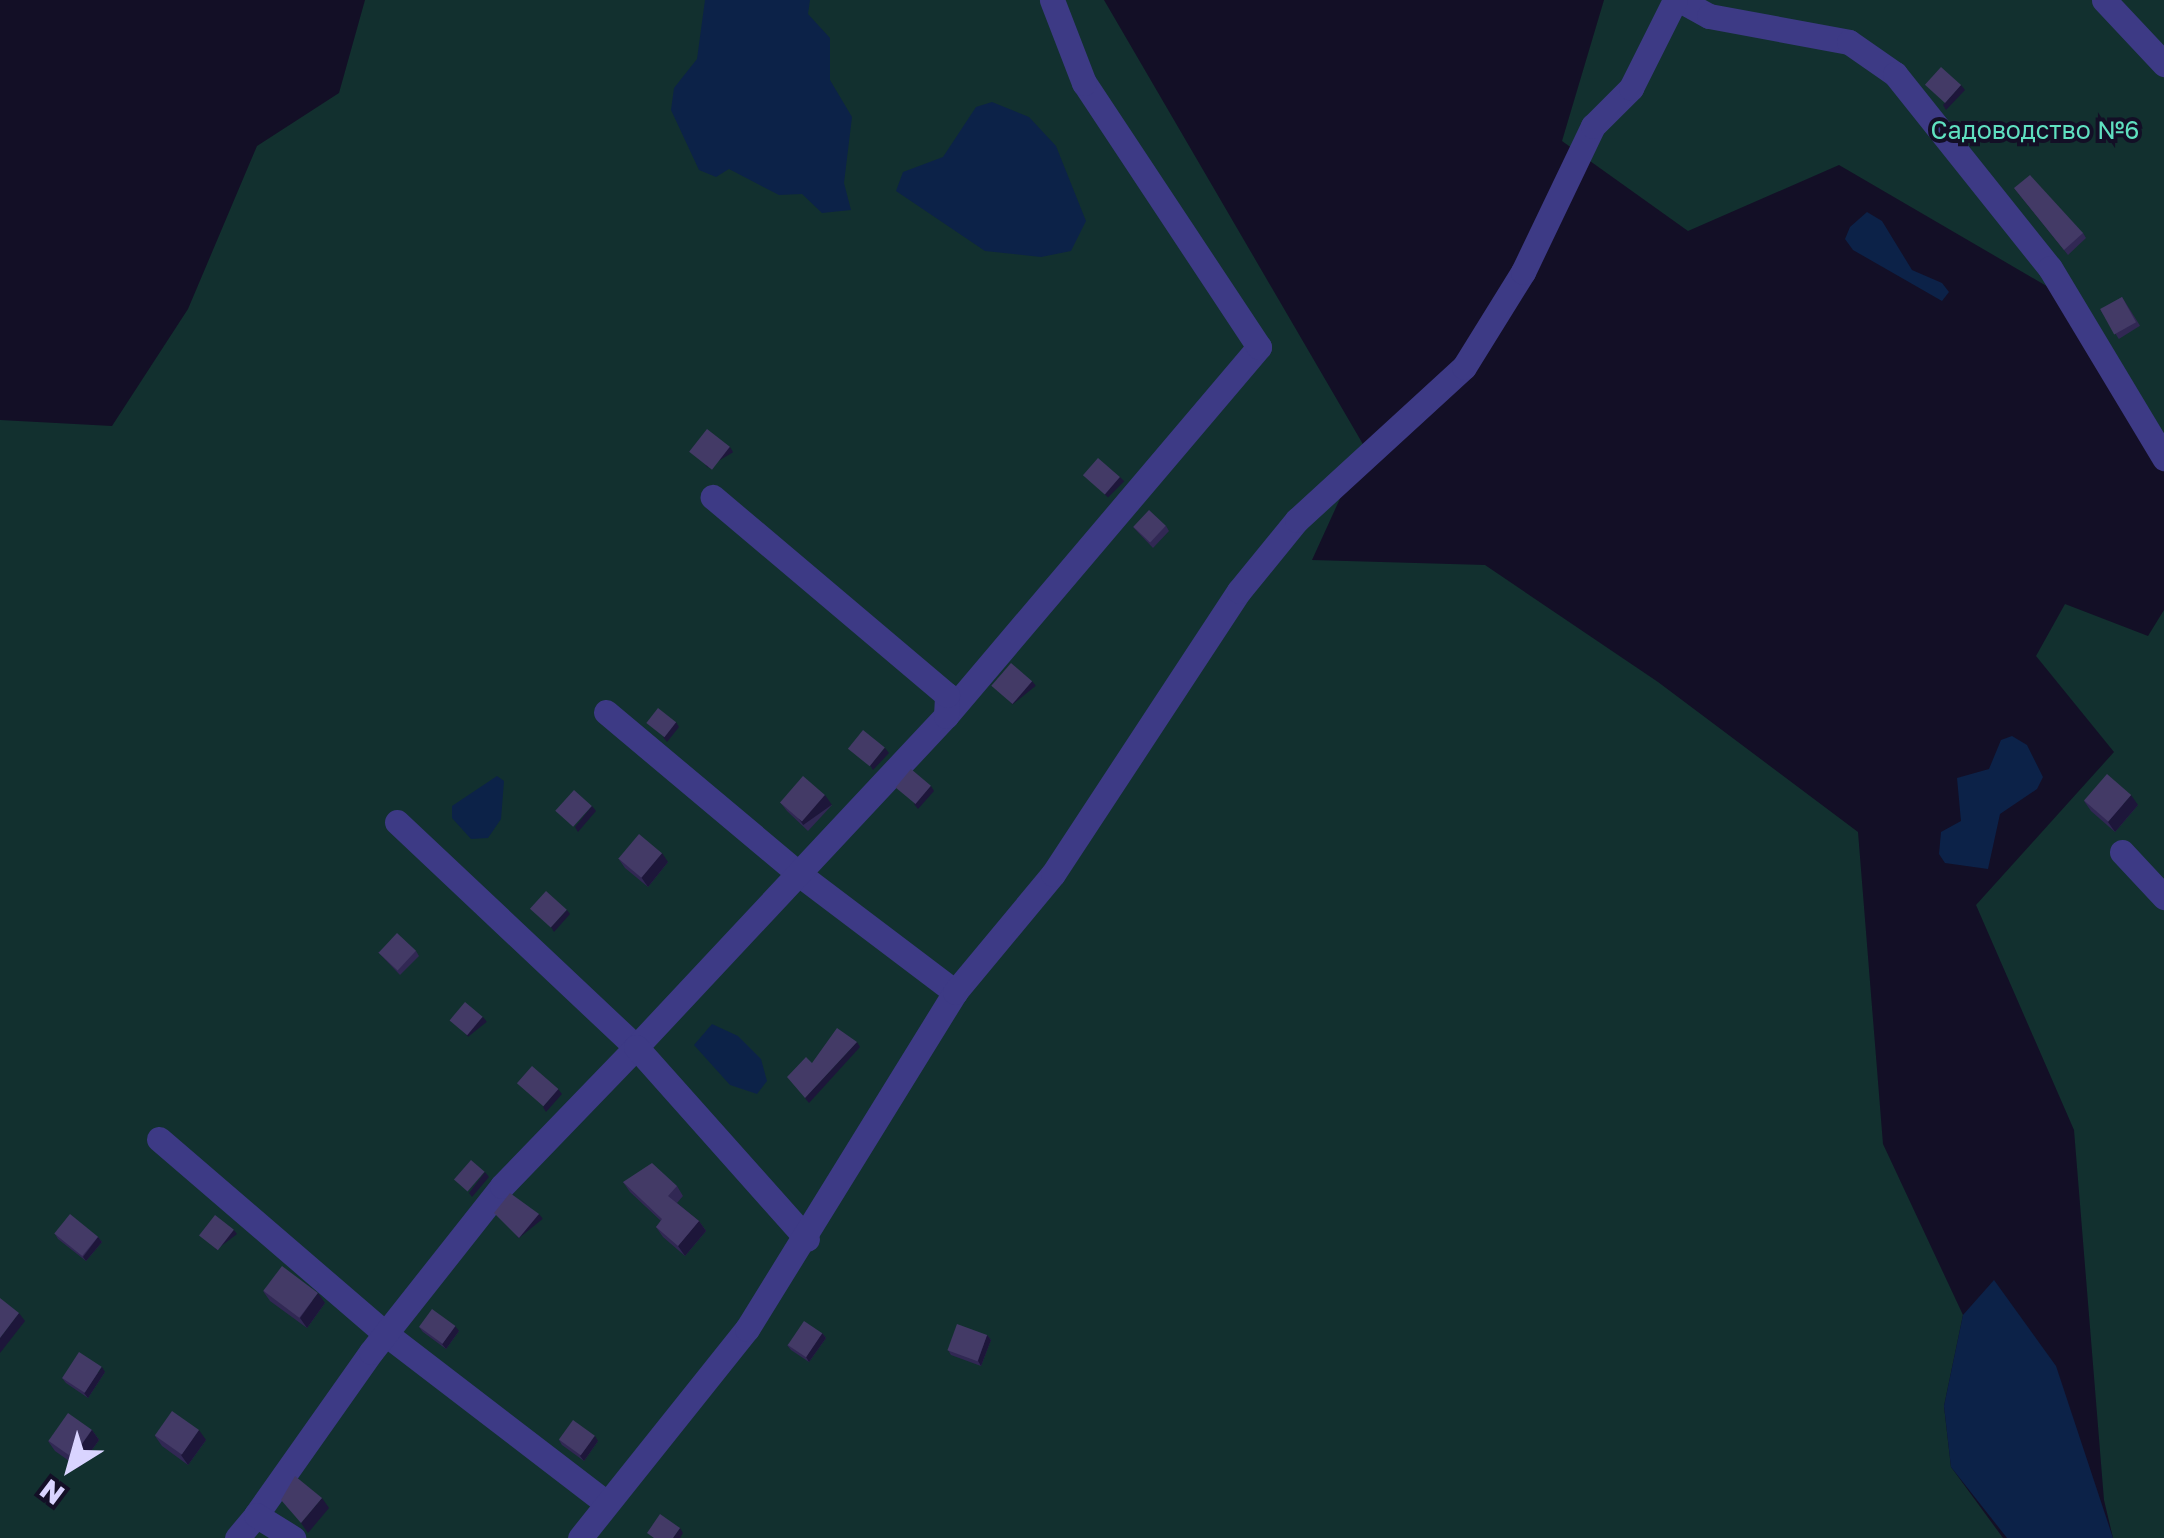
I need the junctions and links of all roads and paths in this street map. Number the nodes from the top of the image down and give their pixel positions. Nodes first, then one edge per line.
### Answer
1 (1052, 0) edge
2 (1678, 0) edge
3 (2104, 0) edge
4 (2164, 64) edge
5 (2164, 458) edge
6 (714, 497) dead end
7 (606, 712) dead end
8 (946, 716) junction
9 (396, 822) dead end
10 (2122, 852) dead end
11 (800, 874) junction
12 (2164, 897) edge
13 (956, 992) junction
14 (636, 1047) junction
15 (160, 1139) dead end
16 (807, 1239) junction
17 (386, 1334) junction
18 (605, 1502) junction
19 (256, 1515) junction
20 (237, 1538) edge
21 (293, 1538) edge
22 (580, 1538) edge

1 - 8 lane
2 - 5 lane
2 - 13 lane
3 - 4 lane
6 - 8 lane
7 - 11 lane
8 - 11 lane
9 - 14 lane
10 - 12 lane
11 - 13 lane
11 - 14 lane
13 - 16 lane
14 - 16 lane
14 - 17 lane
15 - 17 lane
16 - 18 lane
17 - 18 lane
17 - 19 lane
18 - 22 lane
19 - 20 lane
19 - 21 lane

